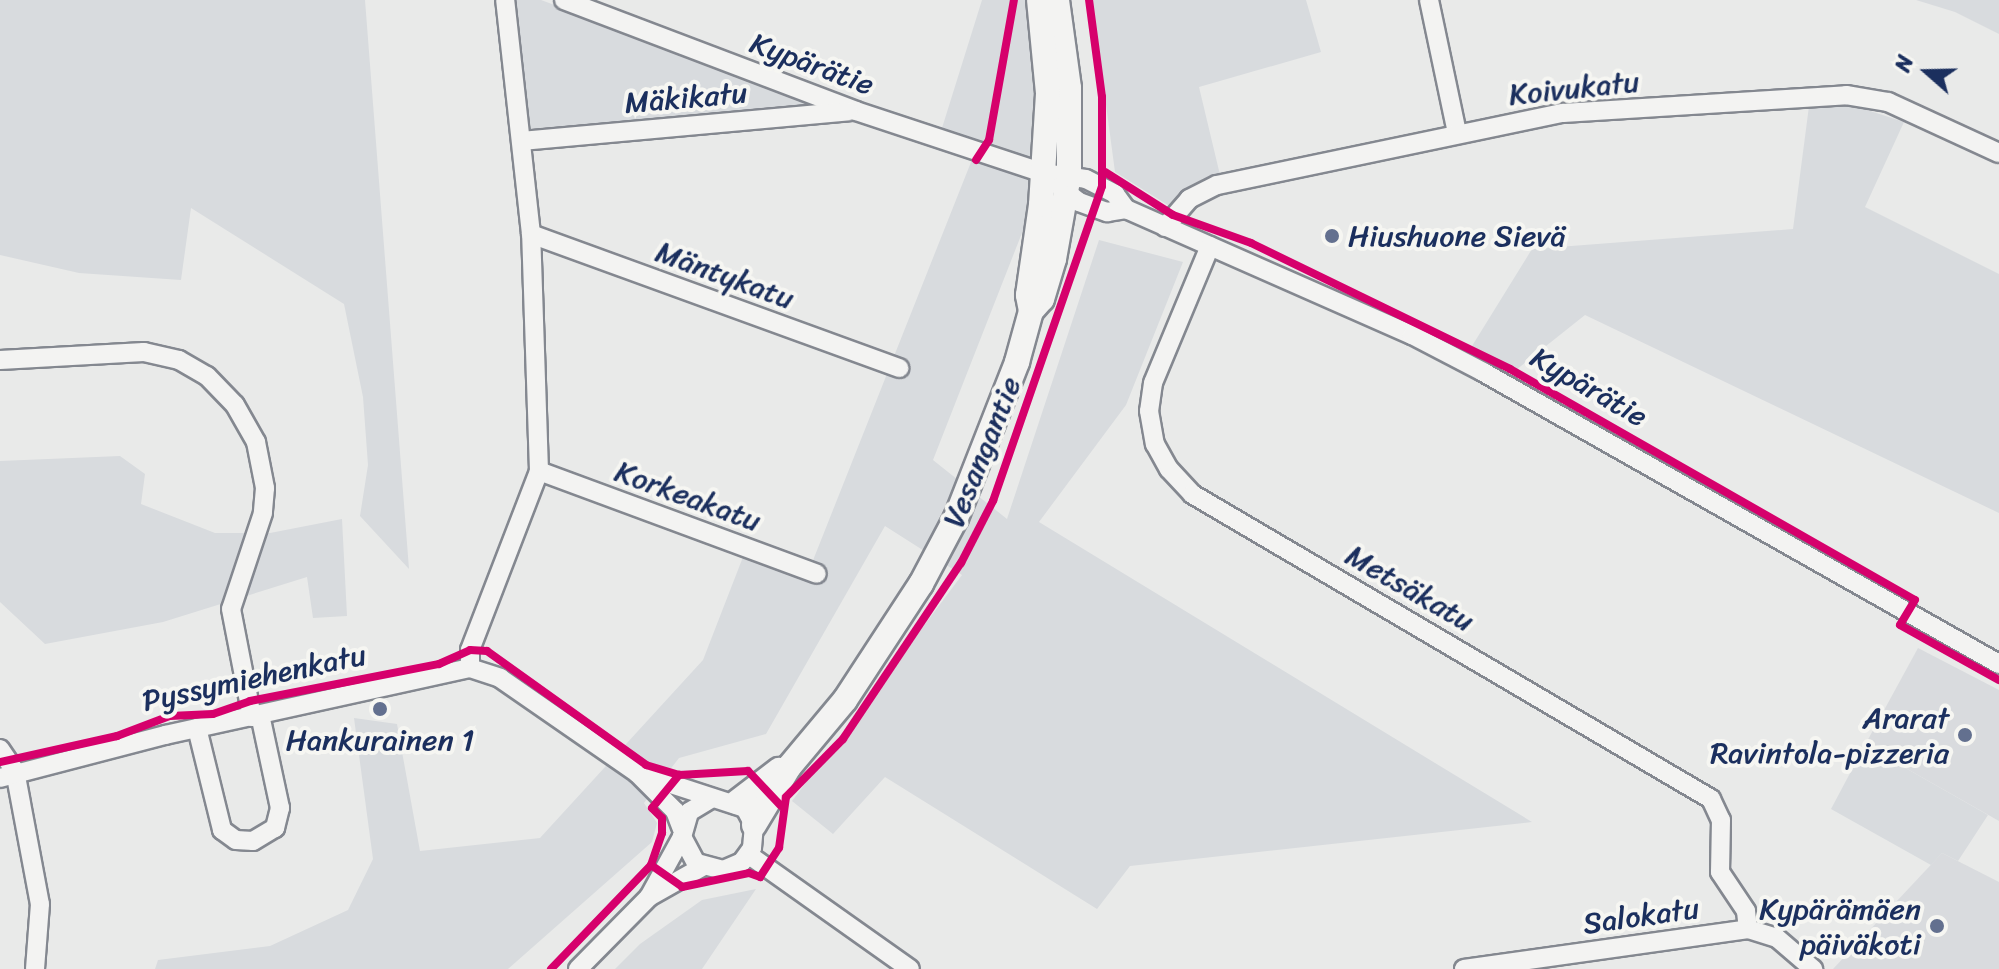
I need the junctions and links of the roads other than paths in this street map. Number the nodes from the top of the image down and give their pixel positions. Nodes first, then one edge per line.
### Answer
1 (505, 0) edge
2 (564, 0) edge
3 (1039, 0) edge
4 (1057, 0) edge
5 (1429, 0) edge
6 (856, 111) junction
7 (1457, 133) junction
8 (522, 141) junction
9 (1999, 153) edge
10 (1043, 173) junction
11 (1068, 184) junction
12 (1165, 227) junction
13 (531, 234) junction
14 (1210, 246) junction
15 (1031, 311) junction
16 (0, 360) edge
17 (899, 368) dead end
18 (539, 471) junction
19 (817, 574) dead end
20 (1999, 664) edge
21 (470, 668) junction
22 (256, 716) junction
23 (197, 728) junction
24 (0, 749) edge
25 (789, 767) junction
26 (637, 773) junction
27 (7, 774) edge
28 (712, 798) junction
29 (737, 802) junction
30 (754, 825) junction
31 (682, 833) junction
32 (749, 855) junction
33 (702, 867) junction
34 (649, 897) junction
35 (1748, 929) junction
36 (35, 969) edge
37 (578, 969) edge
38 (910, 969) edge
39 (1464, 969) edge
40 (1813, 969) edge

1 - 8 street
2 - 6 street, Kypärätie
3 - 10 main road, Vesangantie
4 - 11 main road, Vesangantie
5 - 7 street
6 - 8 street, Mäkikatu
6 - 10 street, Kypärätie
7 - 9 street, Koivukatu
7 - 12 street, Koivukatu
8 - 13 street
10 - 11 street, Kypärätie
10 - 15 main road, Vesangantie
11 - 12 street, Kypärätie
11 - 15 main road, Vesangantie
12 - 14 street, Kypärätie
13 - 17 street, Mäntykatu
13 - 18 street
14 - 20 street, Kypärätie
14 - 35 street, Metsäkatu
15 - 25 main road, Vesangantie
16 - 22 street
18 - 19 street, Korkeakatu
18 - 21 street
21 - 22 street, Pyssymiehenkatu
21 - 26 street
22 - 23 street, Pyssymiehenkatu
22 - 23 street
23 - 27 street, Pyssymiehenkatu
24 - 27 street
25 - 29 main road, Vesangantie
25 - 30 main road, Vesangantie
26 - 28 street
26 - 31 street
27 - 36 street
28 - 29 street
28 - 31 street
29 - 30 street
30 - 32 street
31 - 33 street
31 - 34 street
32 - 33 street
32 - 38 street
33 - 34 street
34 - 37 street
35 - 39 street, Salokatu
35 - 40 street

